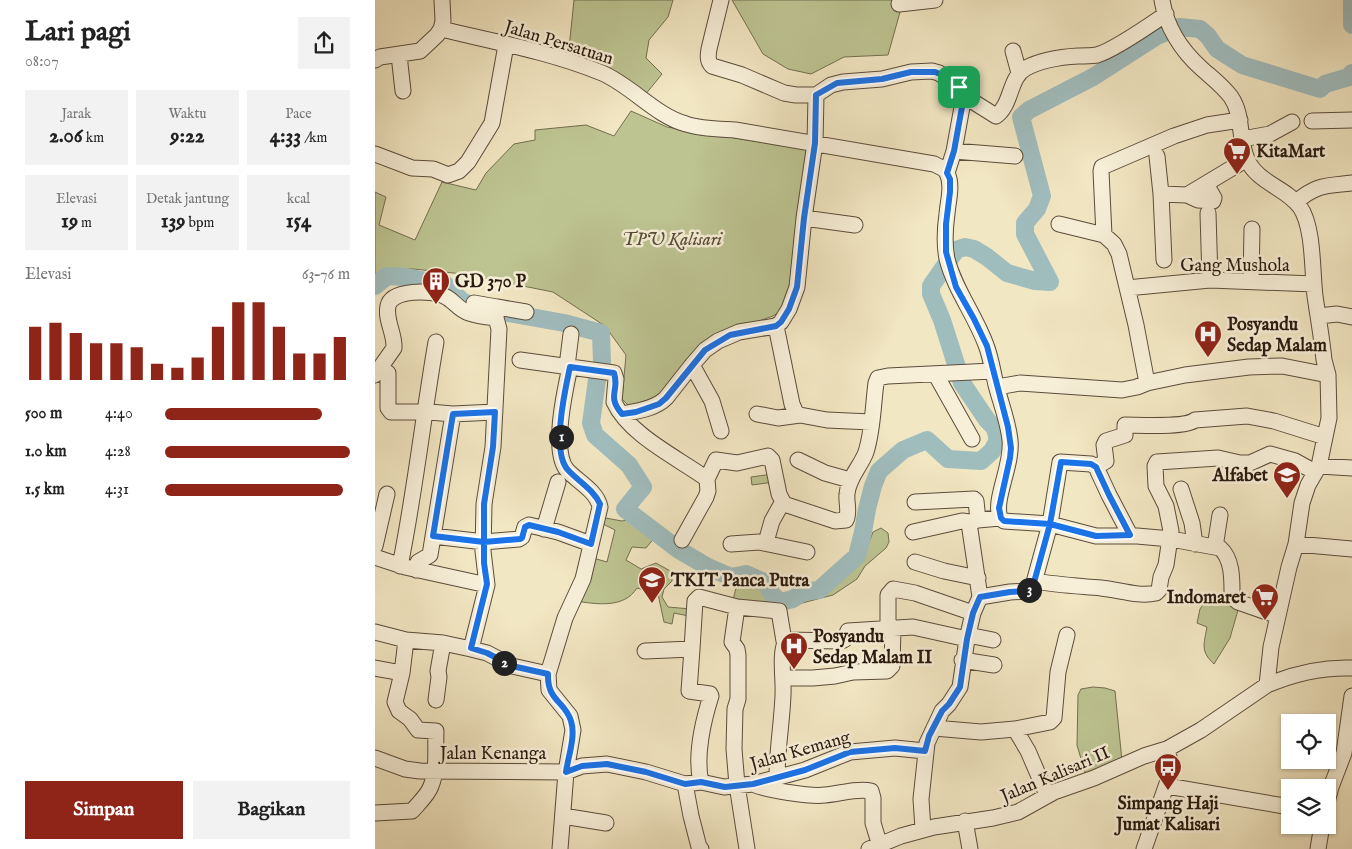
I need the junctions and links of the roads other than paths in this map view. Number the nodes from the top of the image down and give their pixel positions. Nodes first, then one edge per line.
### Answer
1 (442, 0) edge
2 (721, 0) edge
3 (935, 0) edge
4 (899, 4) dead end
5 (1165, 12) edge
6 (441, 29) junction
7 (506, 45) junction
8 (1013, 51) dead end
9 (399, 55) junction
10 (377, 56) edge
11 (1019, 73) junction
12 (403, 91) dead end
13 (962, 92) junction
14 (816, 95) junction
15 (1240, 120) junction
16 (1352, 120) edge
17 (1312, 121) dead end
18 (1292, 122) dead end
19 (1242, 139) junction
20 (815, 143) junction
21 (954, 151) junction
22 (375, 154) edge
23 (1015, 156) dead end
24 (1157, 156) dead end
25 (1247, 159) junction
26 (947, 173) junction
27 (1352, 183) edge
28 (1161, 194) junction
29 (1296, 202) junction
30 (1208, 213) dead end
31 (804, 218) junction
32 (1059, 224) dead end
33 (855, 225) dead end
34 (1252, 230) dead end
35 (1104, 235) junction
36 (1165, 260) dead end
37 (1209, 280) junction
38 (1251, 282) junction
39 (1314, 284) junction
40 (1127, 288) junction
41 (475, 303) dead end
42 (496, 312) junction
43 (526, 312) dead end
44 (1319, 316) junction
45 (1352, 317) edge
46 (776, 326) junction
47 (571, 334) dead end
48 (436, 342) dead end
49 (520, 360) dead end
50 (691, 364) junction
51 (569, 367) junction
52 (993, 371) junction
53 (381, 374) edge
54 (935, 375) junction
55 (1328, 375) junction
56 (1147, 383) junction
57 (997, 387) junction
58 (424, 412) junction
59 (495, 412) junction
60 (453, 414) junction
61 (622, 414) junction
62 (757, 414) dead end
63 (800, 415) junction
64 (871, 422) junction
65 (721, 431) dead end
66 (1325, 437) junction
67 (971, 440) dead end
68 (798, 460) dead end
69 (1095, 466) junction
70 (1352, 468) edge
71 (1317, 469) junction
72 (707, 479) junction
73 (851, 480) junction
74 (558, 482) dead end
75 (1181, 489) dead end
76 (387, 494) dead end
77 (915, 502) dead end
78 (782, 503) junction
79 (1220, 515) dead end
80 (1001, 518) junction
81 (974, 521) junction
82 (1050, 524) junction
83 (544, 529) junction
84 (913, 532) dead end
85 (1130, 535) junction
86 (433, 536) junction
87 (1171, 539) junction
88 (682, 540) dead end
89 (484, 542) junction
90 (766, 542) junction
91 (591, 544) junction
92 (731, 544) dead end
93 (1195, 544) junction
94 (1296, 544) junction
95 (375, 546) edge
96 (1215, 547) junction
97 (1352, 549) edge
98 (807, 552) dead end
99 (375, 557) edge
100 (915, 562) dead end
101 (400, 566) junction
102 (416, 570) junction
103 (978, 578) junction
104 (1035, 581) junction
105 (487, 584) junction
106 (980, 597) junction
107 (737, 607) junction
108 (973, 613) junction
109 (1278, 616) junction
110 (891, 629) junction
111 (375, 632) edge
112 (1067, 635) dead end
113 (967, 637) junction
114 (406, 640) junction
115 (993, 640) dead end
116 (443, 643) junction
117 (784, 646) junction
118 (471, 648) junction
119 (692, 649) junction
120 (645, 651) dead end
121 (962, 660) junction
122 (994, 665) dead end
123 (375, 668) edge
124 (1352, 668) edge
125 (402, 673) junction
126 (548, 674) junction
127 (783, 678) junction
128 (1267, 685) junction
129 (1352, 696) edge
130 (436, 700) dead end
131 (934, 728) junction
132 (1015, 729) junction
133 (1167, 748) junction
134 (925, 751) junction
135 (375, 758) edge
136 (435, 771) junction
137 (566, 772) junction
138 (777, 777) junction
139 (1334, 779) edge
140 (701, 782) junction
141 (685, 784) junction
142 (753, 784) junction
143 (737, 785) junction
144 (1167, 786) junction
145 (1047, 795) junction
146 (1281, 805) edge
147 (375, 813) edge
148 (563, 816) junction
149 (965, 821) junction
150 (606, 823) dead end
151 (923, 825) junction
152 (1320, 834) edge
153 (876, 848) edge
154 (560, 849) edge
155 (701, 849) edge
156 (747, 849) edge
157 (970, 849) edge
158 (1144, 849) edge
159 (1318, 849) edge

1 - 6 street
2 - 14 street
3 - 4 street
5 - 11 street
5 - 15 street
6 - 7 street, Jalan Persatuan
6 - 9 street
7 - 20 street, Jalan Persatuan
7 - 22 street
8 - 11 street
9 - 10 street
9 - 12 street
11 - 13 street
13 - 14 street
13 - 21 street
14 - 20 street
15 - 19 street
15 - 35 street
16 - 17 street
18 - 19 street
19 - 25 street
20 - 26 street, Jalan Persatuan
20 - 31 street
21 - 23 street
21 - 26 street
24 - 28 street
25 - 28 street
25 - 29 street
26 - 52 street
27 - 29 street
28 - 36 street
29 - 39 street
30 - 37 street
31 - 33 street
31 - 46 street
32 - 35 street
34 - 38 street
35 - 40 street
37 - 38 street, Gang Mushola
37 - 40 street, Gang Mushola
38 - 39 street, Gang Mushola
39 - 44 street
40 - 56 street
41 - 42 street
42 - 43 street
42 - 53 street
42 - 59 street
44 - 45 street
44 - 55 street
46 - 50 street
46 - 63 street
47 - 51 street
48 - 58 street
49 - 51 street
50 - 61 street
50 - 65 street
51 - 61 street
51 - 91 street
52 - 54 street
52 - 57 street
53 - 58 street
54 - 64 street
54 - 67 street
55 - 56 street
55 - 66 street
56 - 57 street
57 - 80 street
58 - 60 street
58 - 101 street
59 - 60 street
59 - 89 street
60 - 86 street
61 - 72 street
62 - 63 street
63 - 64 street
64 - 73 street
66 - 69 street
66 - 71 street
68 - 73 street
69 - 82 street
69 - 85 street
70 - 71 street
71 - 87 street
71 - 94 street
72 - 78 street
72 - 88 street
73 - 78 street
74 - 83 street
75 - 93 street
76 - 95 street
77 - 81 street
78 - 90 street
79 - 96 street
80 - 81 street
80 - 82 street
81 - 84 street
81 - 103 street
82 - 85 street
82 - 104 street
83 - 89 street
83 - 91 street
85 - 87 street
86 - 89 street
86 - 102 street
87 - 93 street
87 - 104 street
89 - 105 street
90 - 92 street
90 - 98 street
91 - 126 street
93 - 96 street
94 - 97 street
94 - 109 street
96 - 109 street
99 - 101 street
100 - 103 street
101 - 102 street
102 - 105 street
103 - 106 street
104 - 106 street
105 - 118 street
106 - 108 street
107 - 117 street
107 - 119 street
107 - 143 street
108 - 110 street
108 - 113 street
109 - 128 street
110 - 113 street
110 - 117 street
110 - 127 street
111 - 114 street
112 - 132 street
113 - 115 street
113 - 121 street
114 - 116 street
114 - 125 street
116 - 118 street
116 - 130 street
117 - 127 street
118 - 126 street
119 - 120 street
119 - 140 street
121 - 122 street
121 - 131 street
123 - 125 street
124 - 128 street, Jalan Kalisari II
125 - 136 street
126 - 137 street
127 - 138 street
128 - 133 street, Jalan Kalisari II
129 - 139 street
131 - 132 street
131 - 134 street
132 - 145 street
133 - 144 street
133 - 145 street, Jalan Kalisari II
134 - 138 street, Jalan Kemang
134 - 151 street
135 - 136 street, Jalan Kenanga
136 - 137 street, Jalan Kenanga
136 - 147 street
137 - 141 street, Jalan Kemang
137 - 148 street, Jalan Kenanga
138 - 142 street, Jalan Kemang
140 - 141 street, Jalan Kemang
140 - 143 street, Jalan Kemang
141 - 155 street
142 - 143 street, Jalan Kemang
142 - 153 street
143 - 156 street
144 - 146 street
144 - 158 street
145 - 149 street, Jalan Kalisari II
148 - 150 street
148 - 154 street, Jalan Kenanga
149 - 151 street, Jalan Kalisari II
149 - 157 street
151 - 153 street, Jalan Kalisari II
152 - 159 street

